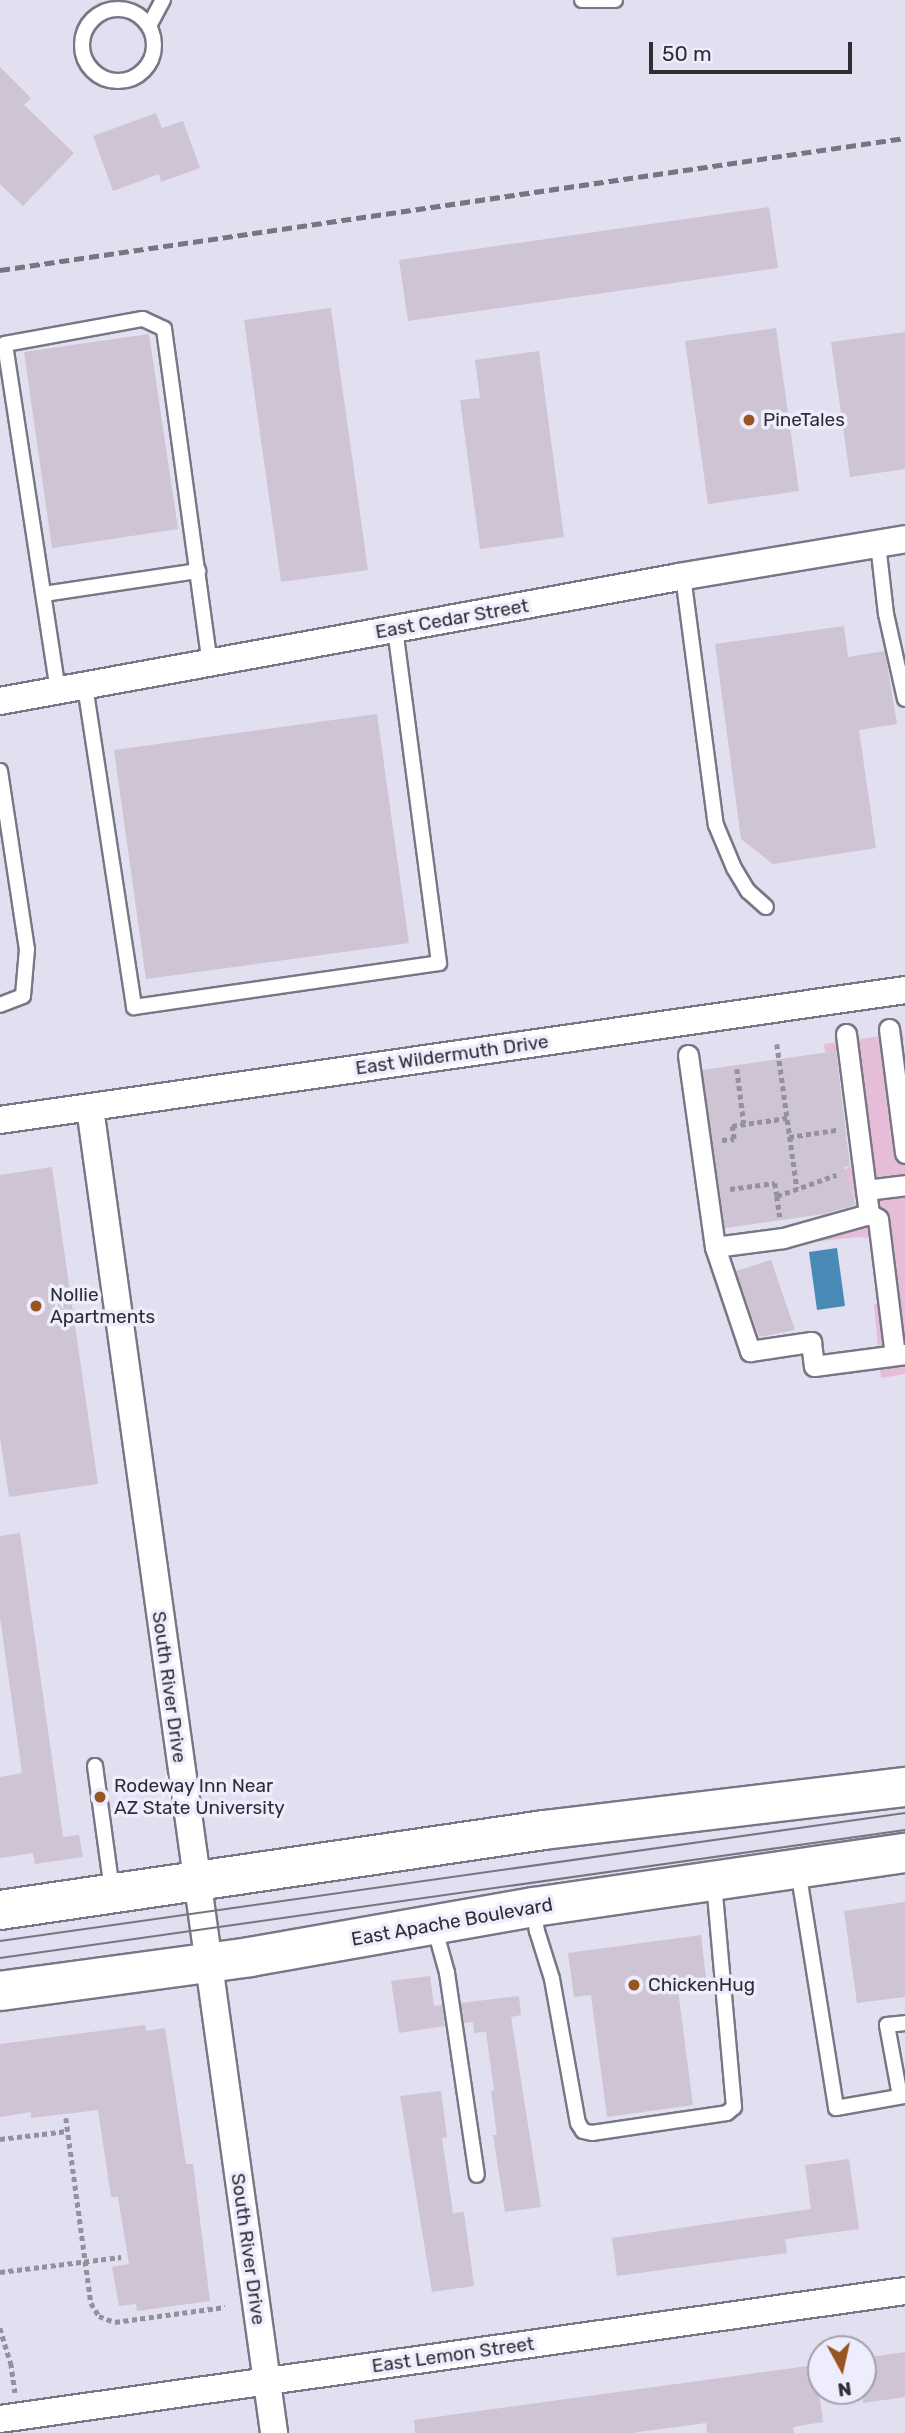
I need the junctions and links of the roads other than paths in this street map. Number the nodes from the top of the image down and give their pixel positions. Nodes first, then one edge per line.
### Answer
1 (163, 0) edge
2 (582, 0) edge
3 (615, 0) edge
4 (149, 26) junction
5 (905, 539) edge
6 (878, 544) junction
7 (198, 571) junction
8 (683, 576) junction
9 (44, 594) junction
10 (395, 629) junction
11 (210, 663) junction
12 (85, 686) junction
13 (58, 691) junction
14 (905, 699) edge
15 (0, 701) edge
16 (0, 771) edge
17 (2, 792) edge
18 (766, 907) dead end
19 (905, 990) edge
20 (0, 1005) edge
21 (889, 1029) dead end
22 (846, 1034) dead end
23 (688, 1055) dead end
24 (90, 1108) junction
25 (0, 1120) edge
26 (905, 1153) edge
27 (905, 1185) edge
28 (866, 1190) junction
29 (869, 1214) junction
30 (715, 1247) junction
31 (900, 1354) edge
32 (95, 1766) dead end
33 (905, 1787) edge
34 (905, 1853) edge
35 (798, 1869) junction
36 (195, 1879) junction
37 (714, 1881) junction
38 (113, 1892) junction
39 (534, 1907) junction
40 (0, 1910) edge
41 (433, 1924) junction
42 (208, 1962) junction
43 (0, 1991) edge
44 (905, 2022) edge
45 (902, 2096) edge
46 (477, 2175) dead end
47 (905, 2291) edge
48 (267, 2382) junction
49 (0, 2419) edge
50 (274, 2433) edge

1 - 4 lane
2 - 3 lane
4 - 4 lane
5 - 6 street, East Cedar Street
6 - 8 street, East Cedar Street
6 - 14 lane
7 - 9 lane
7 - 9 lane
7 - 11 lane
8 - 10 street, East Cedar Street
8 - 18 lane
9 - 13 lane
10 - 11 street, East Cedar Street
10 - 12 lane
11 - 12 street, East Cedar Street
12 - 13 street, East Cedar Street
13 - 15 street, East Cedar Street
16 - 17 lane
17 - 20 lane
19 - 24 street, East Wildermuth Drive
21 - 26 street
22 - 28 street
23 - 30 street
24 - 25 street, East Wildermuth Drive
24 - 36 street, South River Drive
27 - 28 street
28 - 29 street
29 - 30 street
29 - 31 street
30 - 31 street
32 - 38 lane
33 - 36 main road
34 - 35 main road, East Apache Boulevard
35 - 37 main road, East Apache Boulevard
35 - 45 lane
36 - 38 main road
36 - 42 street, South River Drive
37 - 39 main road, East Apache Boulevard
37 - 39 lane
38 - 40 main road
39 - 41 main road, East Apache Boulevard
41 - 42 main road, East Apache Boulevard
41 - 46 lane
42 - 43 main road, East Apache Boulevard
42 - 48 street, South River Drive
44 - 45 lane
47 - 48 street, East Lemon Street
48 - 49 street, East Lemon Street
48 - 50 street, South River Drive

